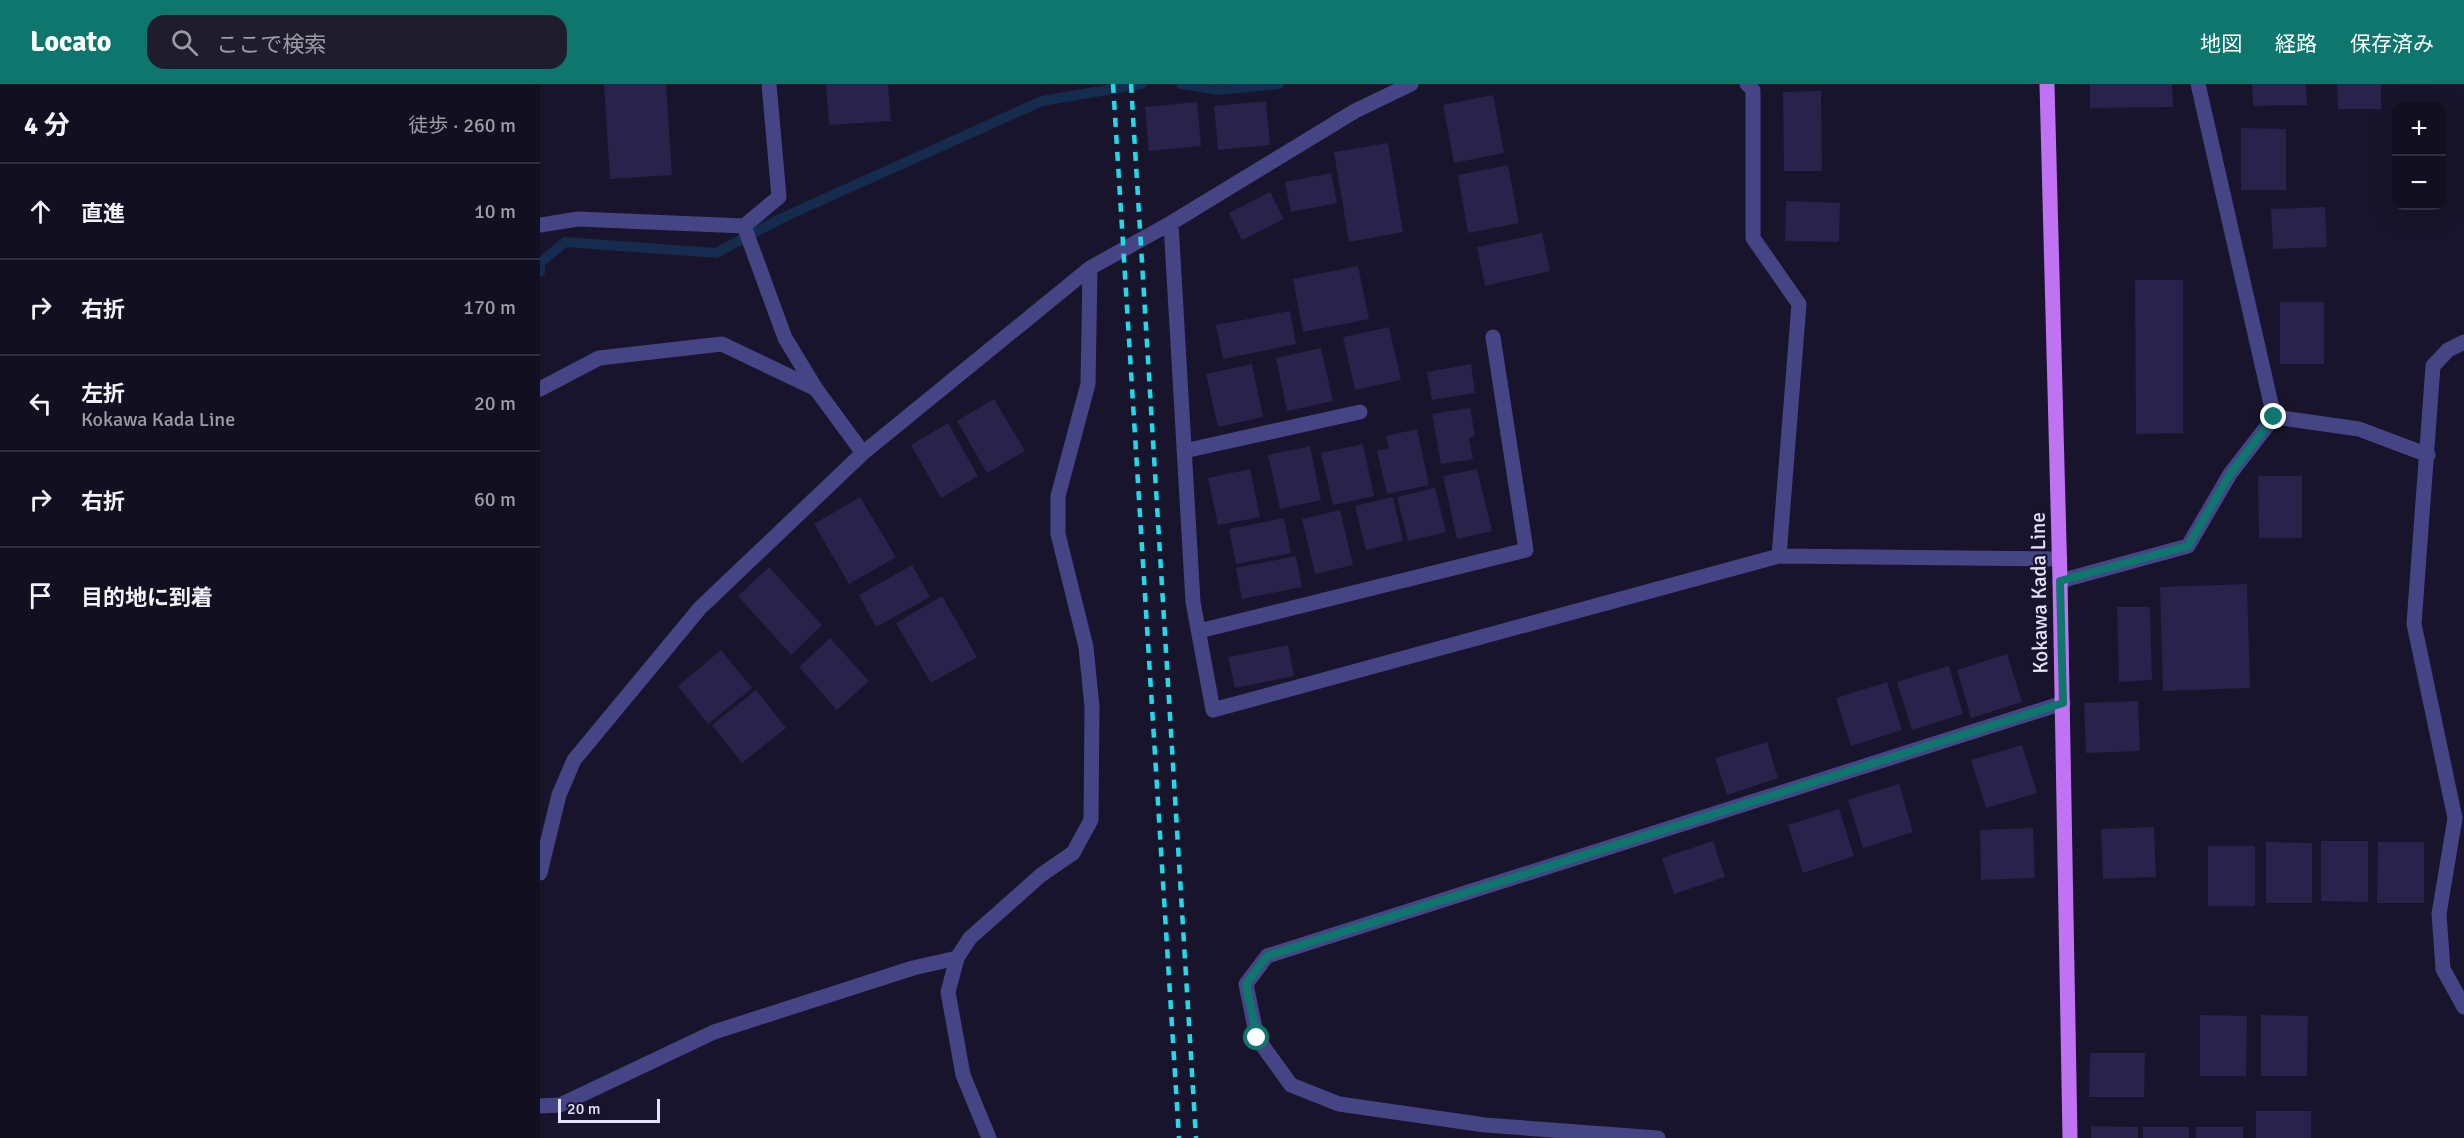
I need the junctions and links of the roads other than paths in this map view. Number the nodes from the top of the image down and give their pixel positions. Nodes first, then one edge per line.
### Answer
1 (769, 84) edge
2 (1411, 84) edge
3 (1747, 84) edge
4 (2047, 84) edge
5 (2198, 84) edge
6 (1171, 223) junction
7 (540, 225) edge
8 (744, 226) junction
9 (1090, 268) junction
10 (1493, 337) dead end
11 (2464, 342) edge
12 (540, 389) edge
13 (816, 389) junction
14 (1360, 412) dead end
15 (2274, 417) junction
16 (1184, 451) junction
17 (863, 453) junction
18 (2428, 455) junction
19 (1779, 556) junction
20 (2060, 559) junction
21 (2060, 581) junction
22 (1199, 631) junction
23 (2063, 703) junction
24 (540, 873) edge
25 (957, 958) junction
26 (2464, 1007) edge
27 (540, 1106) edge
28 (989, 1138) edge
29 (1658, 1138) edge
30 (2070, 1138) edge

1 - 8 street
2 - 6 street
3 - 19 street
4 - 20 main road, Kokawa Kada Line
5 - 15 street
6 - 9 street
6 - 16 street
7 - 8 street
8 - 13 street
9 - 17 street
9 - 25 street
10 - 22 street
11 - 18 street
12 - 13 street
13 - 17 street
14 - 16 street
15 - 18 street
15 - 21 street
16 - 22 street
17 - 24 street
18 - 26 street
19 - 20 street
19 - 22 street
20 - 21 main road, Kokawa Kada Line
21 - 23 main road, Kokawa Kada Line
23 - 29 street
23 - 30 main road, Kokawa Kada Line
25 - 27 street
25 - 28 street

